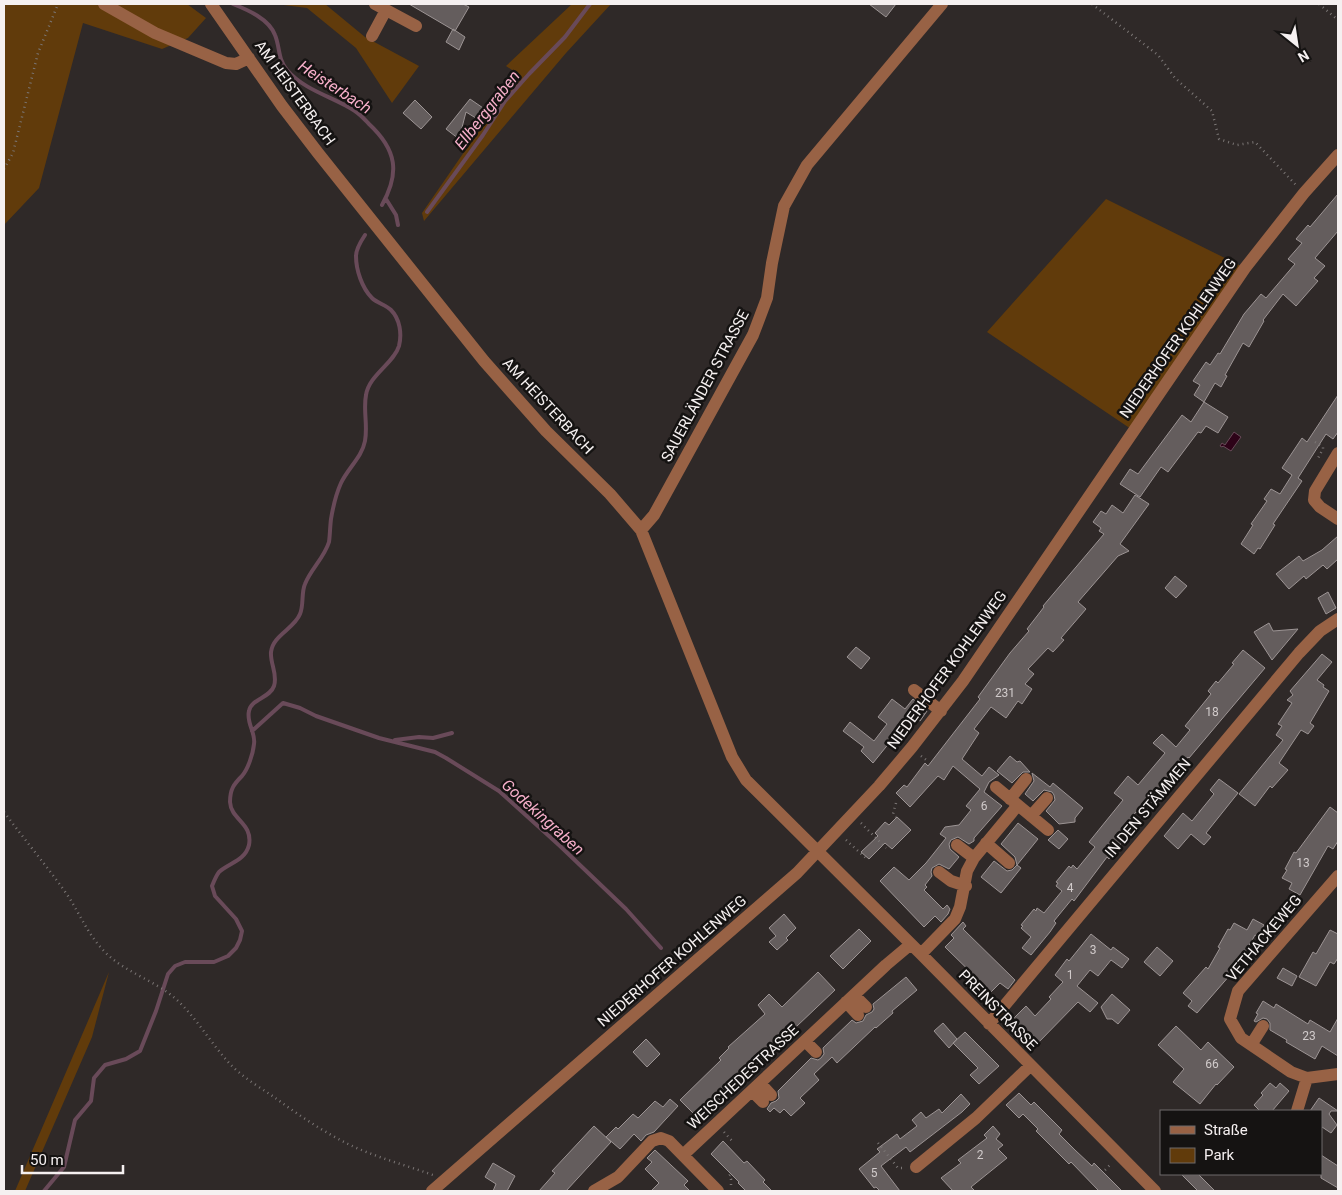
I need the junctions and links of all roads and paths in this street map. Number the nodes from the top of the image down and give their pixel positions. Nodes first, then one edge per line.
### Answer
1 (58, 4) edge
2 (104, 4) edge
3 (211, 4) edge
4 (942, 4) edge
5 (1092, 4) edge
6 (1319, 4) edge
7 (381, 7) edge
8 (1338, 20) edge
9 (416, 26) dead end
10 (372, 36) dead end
11 (249, 58) junction
12 (1338, 155) edge
13 (4, 169) edge
14 (1304, 193) junction
15 (1338, 453) edge
16 (1338, 520) edge
17 (641, 530) junction
18 (1338, 619) edge
19 (914, 690) dead end
20 (941, 711) junction
21 (921, 756) dead end
22 (929, 762) dead end
23 (1026, 779) dead end
24 (996, 786) dead end
25 (1047, 798) dead end
26 (1014, 802) junction
27 (896, 803) dead end
28 (4, 812) edge
29 (1031, 816) junction
30 (896, 817) dead end
31 (861, 823) dead end
32 (1048, 830) dead end
33 (846, 840) dead end
34 (986, 843) junction
35 (957, 845) dead end
36 (886, 848) dead end
37 (818, 852) junction
38 (974, 858) junction
39 (867, 860) dead end
40 (1010, 863) dead end
41 (939, 872) dead end
42 (1338, 876) edge
43 (966, 886) junction
44 (911, 944) junction
45 (921, 954) junction
46 (850, 999) junction
47 (862, 1011) dead end
48 (989, 1024) junction
49 (1263, 1026) dead end
50 (802, 1044) junction
51 (1251, 1045) junction
52 (813, 1054) dead end
53 (1030, 1066) junction
54 (1338, 1074) edge
55 (1307, 1078) junction
56 (756, 1087) junction
57 (767, 1098) dead end
58 (1297, 1110) edge
59 (878, 1143) dead end
60 (683, 1155) junction
61 (916, 1167) joint
62 (730, 1175) dead end
63 (447, 1179) junction
64 (432, 1191) edge
65 (594, 1191) edge
66 (718, 1191) edge
67 (729, 1191) edge
68 (1155, 1191) edge

1 - 13 path
2 - 11 street
3 - 11 street, AM HEISTERBACH
4 - 17 street, SAUERLÄNDER STRASSE
5 - 14 path
6 - 8 path
7 - 9 street
7 - 10 street
11 - 17 street, AM HEISTERBACH
12 - 14 street, NIEDERHOFER KOHLENWEG
14 - 20 street, NIEDERHOFER KOHLENWEG
15 - 16 street
17 - 37 street, AM HEISTERBACH
18 - 48 street, IN DEN STÄMMEN
19 - 20 street
20 - 37 street, NIEDERHOFER KOHLENWEG
21 - 22 path
23 - 26 street
24 - 26 street
25 - 29 street
26 - 29 street
26 - 34 street
27 - 30 path
28 - 63 path
29 - 32 street
31 - 36 path
33 - 39 path
34 - 38 street
34 - 40 street
35 - 38 street
37 - 44 street, PREINSTRASSE
37 - 63 street, NIEDERHOFER KOHLENWEG
38 - 43 street
41 - 43 street
42 - 51 street, VETHACKEWEG
43 - 45 street
44 - 45 street, PREINSTRASSE
44 - 46 street, WEISCHEDESTRASSE
45 - 48 street, PREINSTRASSE
46 - 47 street
46 - 50 street, WEISCHEDESTRASSE
48 - 53 street, PREINSTRASSE
49 - 51 street
50 - 52 street
50 - 56 street, WEISCHEDESTRASSE
51 - 55 street, VETHACKEWEG
53 - 61 street
53 - 68 street, PREINSTRASSE
54 - 55 street
55 - 58 street
56 - 57 street
56 - 60 street, WEISCHEDESTRASSE
59 - 61 path
60 - 65 street
60 - 66 street
62 - 67 path
63 - 64 street, NIEDERHOFER KOHLENWEG

